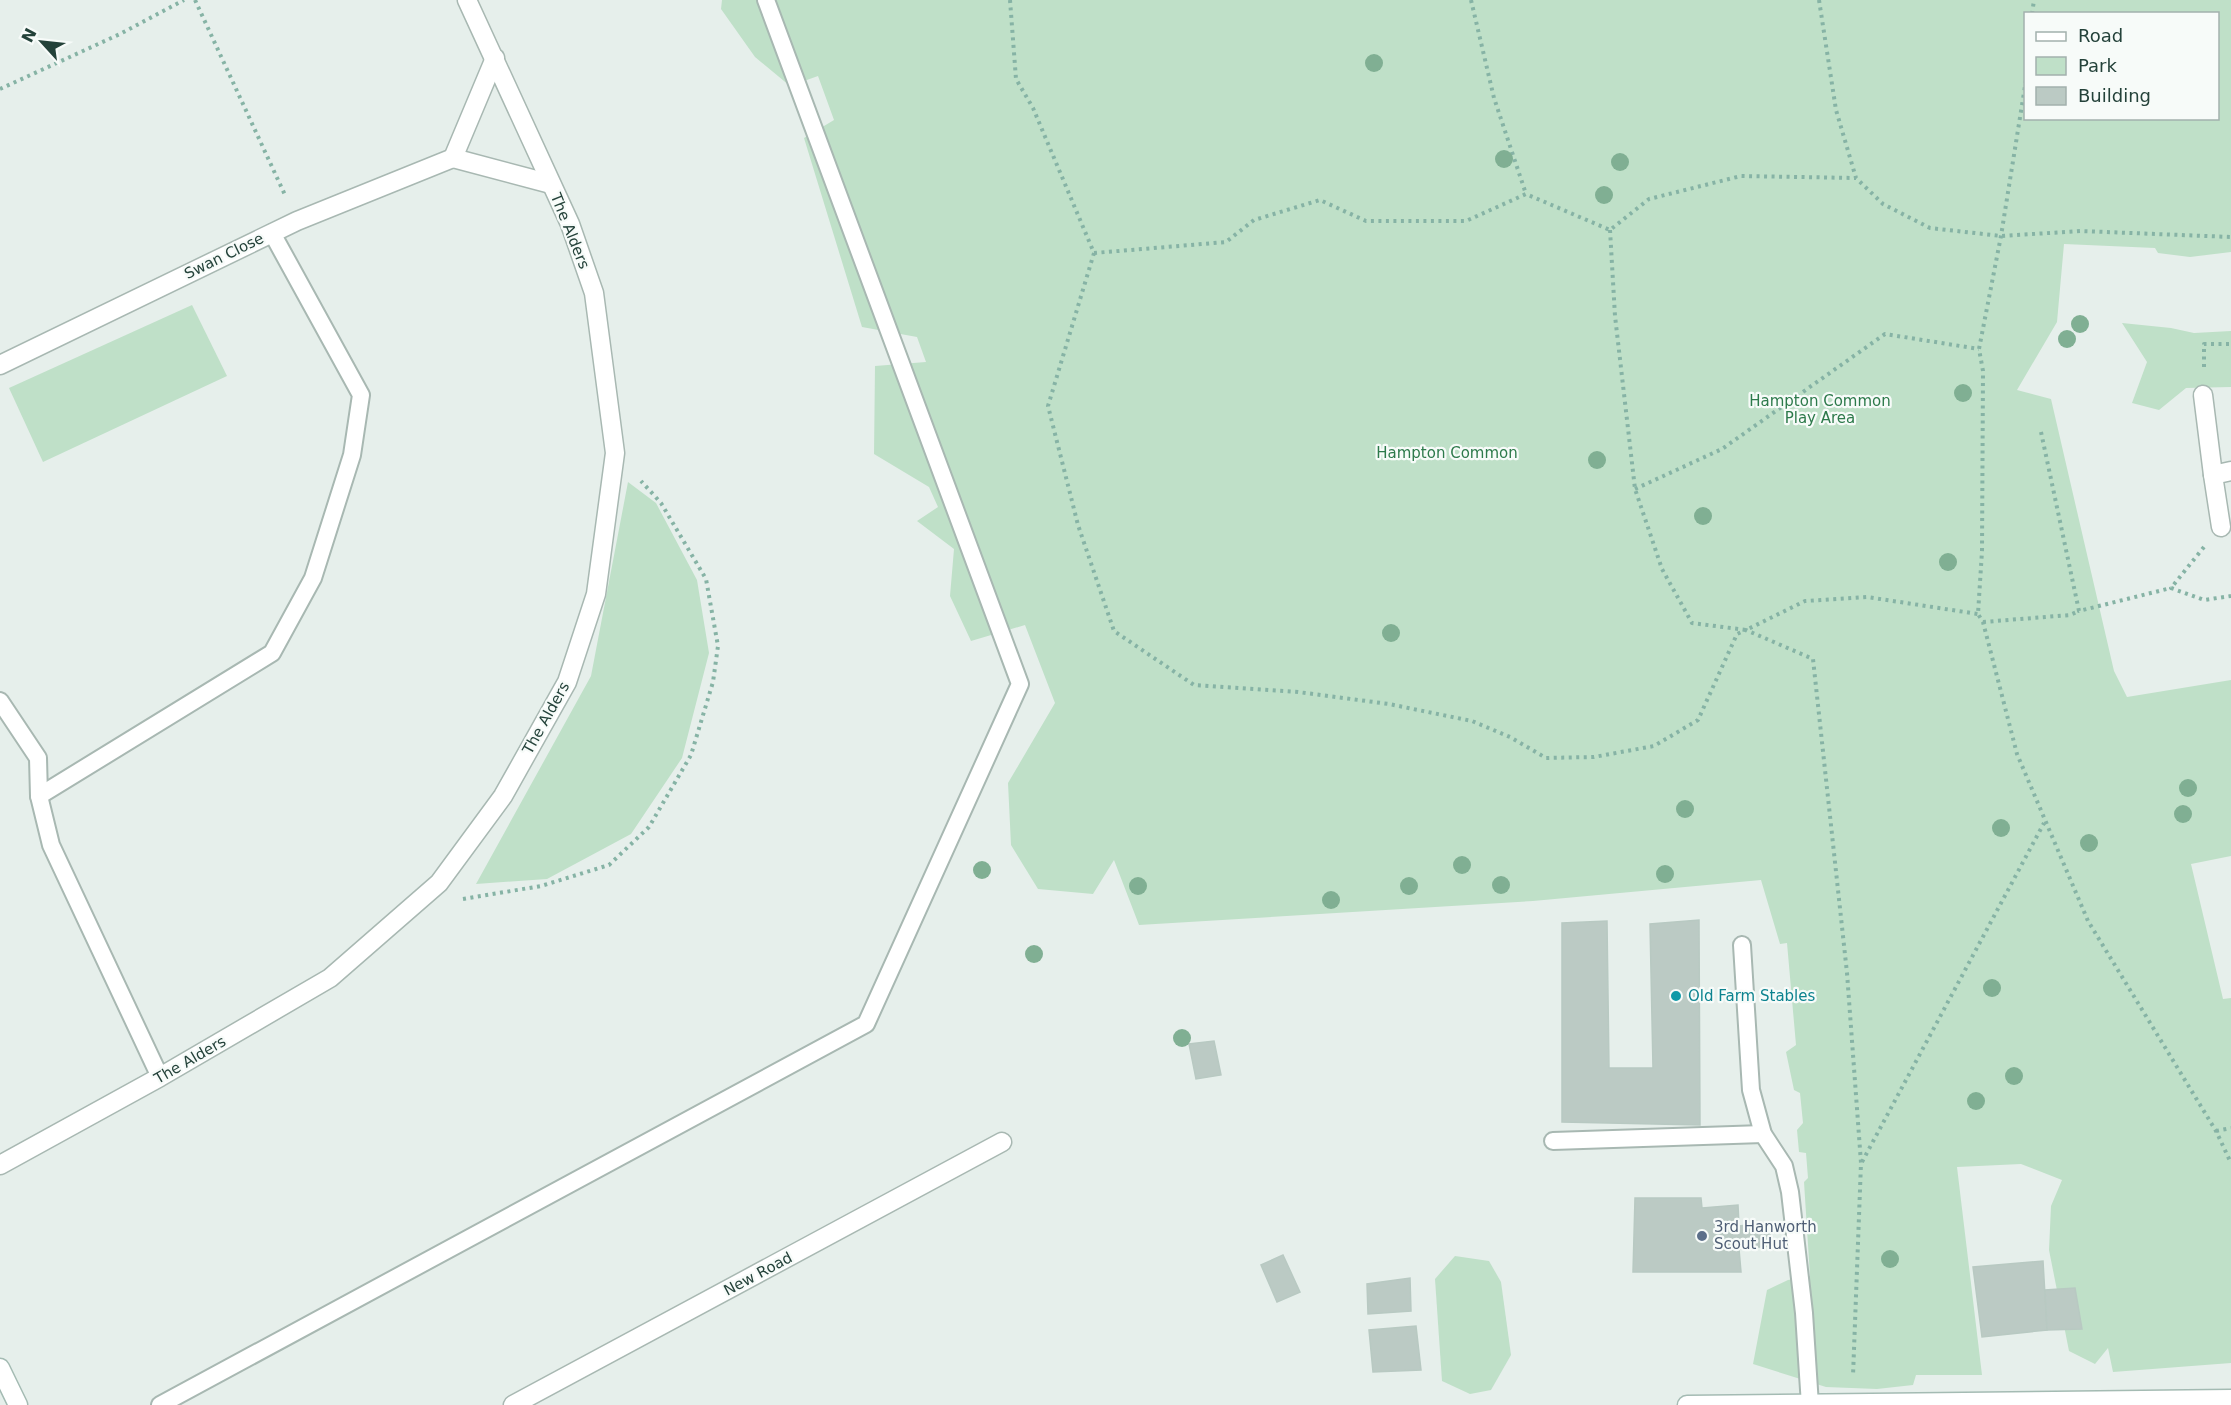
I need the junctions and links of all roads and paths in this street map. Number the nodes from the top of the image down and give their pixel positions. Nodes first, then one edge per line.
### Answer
1 (184, 0) edge
2 (195, 0) edge
3 (467, 0) edge
4 (766, 0) edge
5 (1010, 0) edge
6 (1471, 0) edge
7 (1819, 0) edge
8 (495, 58) junction
9 (2024, 86) edge
10 (0, 89) edge
11 (453, 158) junction
12 (1856, 178) junction
13 (551, 184) junction
14 (1526, 194) junction
15 (297, 221) junction
16 (1611, 230) junction
17 (272, 233) junction
18 (2001, 236) junction
19 (2231, 237) edge
20 (1094, 253) junction
21 (2231, 344) edge
22 (1979, 349) junction
23 (0, 365) edge
24 (2203, 395) joint
25 (2041, 432) dead end
26 (615, 453) junction
27 (2231, 471) edge
28 (2213, 475) junction
29 (1635, 489) junction
30 (2221, 527) joint
31 (2171, 588) junction
32 (2231, 596) edge
33 (2079, 611) junction
34 (1978, 614) junction
35 (1983, 622) junction
36 (1746, 630) junction
37 (0, 701) edge
38 (39, 796) junction
39 (2044, 823) junction
40 (439, 883) junction
41 (1742, 945) dead end
42 (160, 1077) junction
43 (2231, 1128) edge
44 (2216, 1131) junction
45 (1763, 1134) junction
46 (1553, 1141) dead end
47 (1002, 1142) dead end
48 (2231, 1162) edge
49 (1861, 1163) junction
50 (0, 1165) edge
51 (0, 1368) edge
52 (2231, 1399) edge
53 (1852, 1401) junction
54 (1810, 1404) edge
55 (18, 1405) edge
56 (160, 1405) edge
57 (513, 1405) edge
58 (1687, 1405) edge

1 - 10 path
2 - 15 path
3 - 8 street, The Alders
4 - 56 lane
5 - 20 path
6 - 14 path
7 - 12 path
8 - 11 street
8 - 13 street, The Alders
9 - 18 path
11 - 13 street
11 - 15 street, Swan Close
12 - 16 path
12 - 18 path
13 - 26 street, The Alders
14 - 16 path
14 - 20 path
15 - 17 street, Swan Close
16 - 29 path
17 - 23 street, Swan Close
17 - 38 lane
18 - 19 path
18 - 22 path
20 - 36 path
21 - 24 path
22 - 29 path
22 - 34 path
24 - 28 street
25 - 33 path
26 - 40 street, The Alders
26 - 40 path
27 - 28 street
28 - 30 street
29 - 36 path
30 - 31 path
31 - 32 path
31 - 33 path
33 - 35 path
34 - 35 path
34 - 36 path
35 - 39 path
36 - 49 path
37 - 38 lane
38 - 42 lane
39 - 44 path
39 - 49 path
40 - 42 street, The Alders
41 - 45 lane
42 - 50 street, The Alders
43 - 44 path
44 - 48 path
45 - 46 lane
45 - 54 lane
47 - 57 street, New Road
49 - 53 path
51 - 55 street
52 - 53 street
53 - 54 street
54 - 58 street

